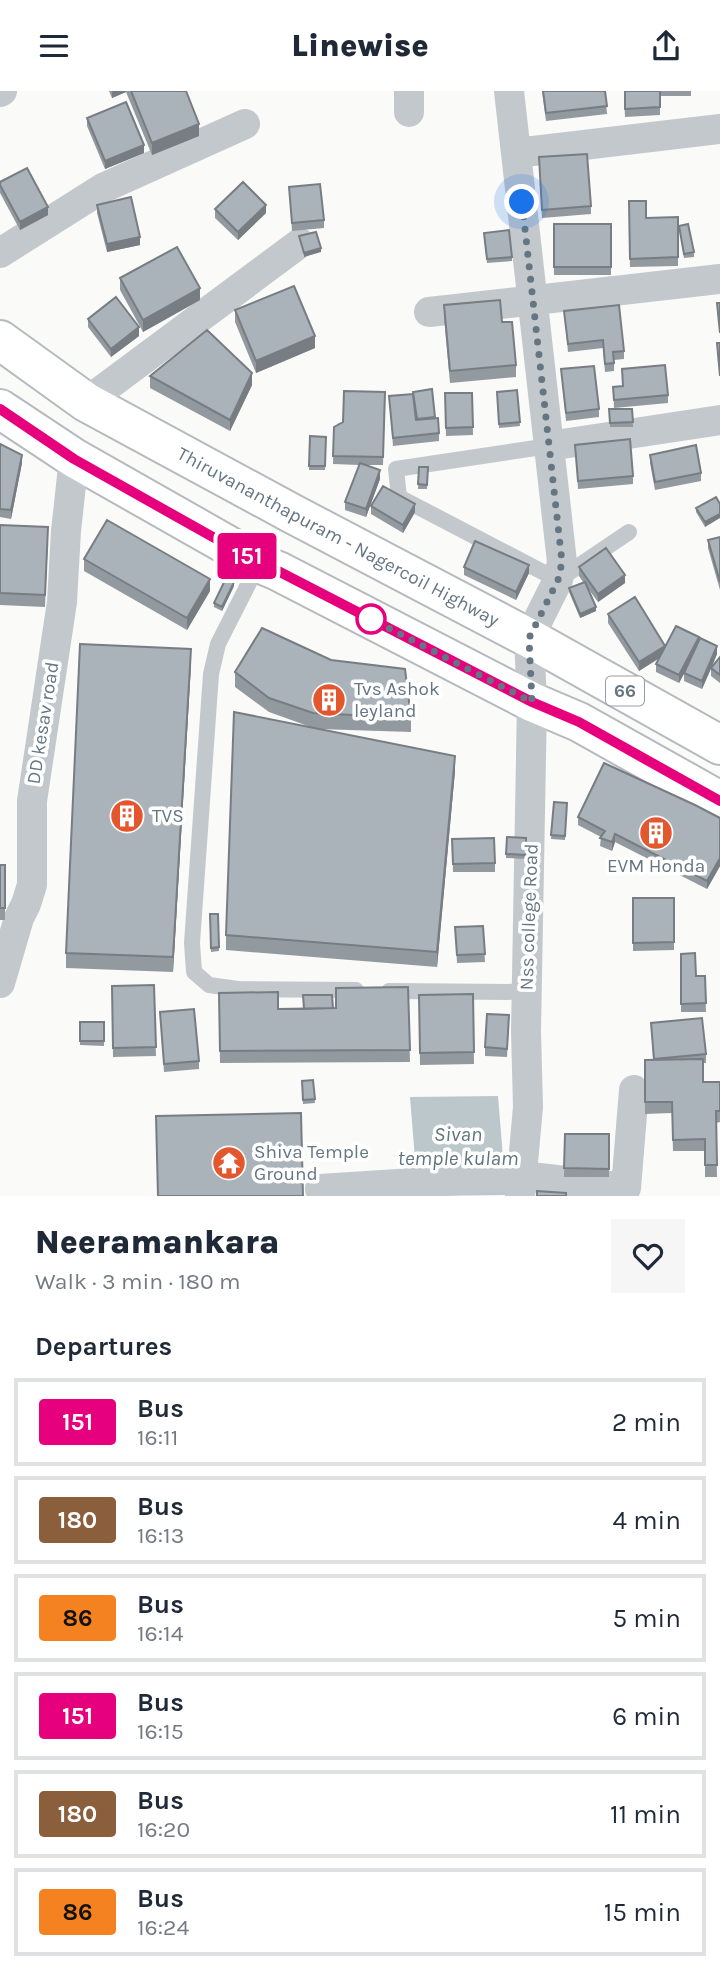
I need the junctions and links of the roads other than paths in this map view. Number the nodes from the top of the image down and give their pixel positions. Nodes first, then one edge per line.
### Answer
1 (509, 91) edge
2 (244, 124) dead end
3 (720, 128) edge
4 (516, 153) junction
5 (300, 243) edge
6 (0, 253) edge
7 (720, 279) edge
8 (533, 301) junction
9 (429, 311) dead end
10 (0, 340) edge
11 (86, 402) junction
12 (0, 409) edge
13 (720, 420) edge
14 (549, 446) junction
15 (74, 459) junction
16 (629, 532) dead end
17 (259, 563) junction
18 (558, 580) junction
19 (529, 638) junction
20 (532, 702) junction
21 (720, 745) edge
22 (720, 801) edge
23 (6, 945) edge
24 (0, 983) edge
25 (527, 992) junction
26 (634, 1090) dead end
27 (521, 1186) edge
28 (320, 1189) dead end

1 - 4 street
2 - 6 street
3 - 4 street
4 - 8 street
5 - 11 street
7 - 8 street
8 - 9 street
8 - 14 street
10 - 11 main road, Thiruvananthapuram - Nagercoil Highway
11 - 19 main road, Thiruvananthapuram - Nagercoil Highway
12 - 15 main road
13 - 14 street
14 - 18 street
14 - 18 lane
15 - 17 main road
15 - 23 street, DD kesav road
16 - 18 lane
17 - 20 main road
17 - 25 lane
18 - 19 street
19 - 20 street, Nss college Road
19 - 21 main road, Thiruvananthapuram - Nagercoil Highway / 66
20 - 22 main road
20 - 25 street, Nss college Road
23 - 24 street, DD kesav road
25 - 27 street, Nss college Road
26 - 27 street
27 - 28 street

